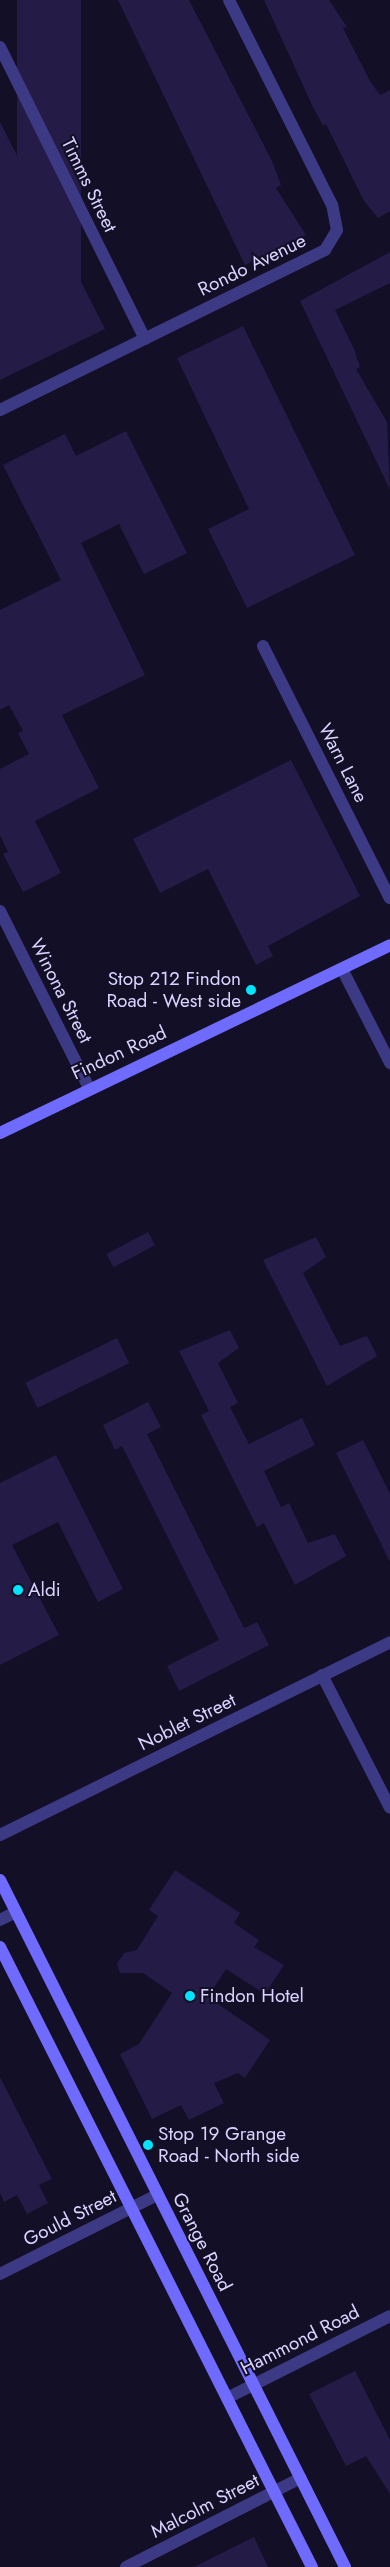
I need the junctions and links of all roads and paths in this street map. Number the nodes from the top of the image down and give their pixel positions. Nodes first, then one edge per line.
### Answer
1 (229, 0) edge
2 (0, 47) edge
3 (145, 339) junction
4 (0, 410) edge
5 (263, 646) dead end
6 (390, 898) edge
7 (0, 911) edge
8 (390, 945) edge
9 (342, 969) junction
10 (390, 1063) edge
11 (89, 1088) junction
12 (0, 1133) edge
13 (390, 1642) edge
14 (322, 1675) junction
15 (390, 1808) edge
16 (0, 1835) edge
17 (0, 1880) edge
18 (16, 1912) junction
19 (0, 1920) edge
20 (0, 1947) edge
21 (157, 2195) junction
22 (131, 2208) junction
23 (0, 2274) edge
24 (390, 2316) edge
25 (253, 2383) junction
26 (227, 2398) junction
27 (301, 2478) junction
28 (274, 2492) junction
29 (126, 2567) edge
30 (312, 2567) edge
31 (345, 2567) edge

1 - 3 street, Rondo Avenue
2 - 3 street, Timms Street
3 - 4 street, Rondo Avenue
5 - 6 street, Warn Lane
7 - 11 street, Winona Street
8 - 9 main road, Findon Road
9 - 10 street
9 - 11 main road, Findon Road
11 - 12 main road, Findon Road
13 - 14 street, Noblet Street
14 - 15 street
14 - 16 street, Noblet Street
17 - 18 main road, Grange Road
18 - 19 street
18 - 21 main road, Grange Road
20 - 22 main road
21 - 22 street, Gould Street
21 - 25 main road, Grange Road
22 - 23 street, Gould Street
22 - 26 main road
24 - 25 street, Hammond Road
25 - 26 street, Hammond Road
25 - 27 main road, Grange Road
26 - 28 main road
27 - 28 street, Malcolm Street
27 - 31 main road, Grange Road
28 - 29 street, Malcolm Street
28 - 30 main road

